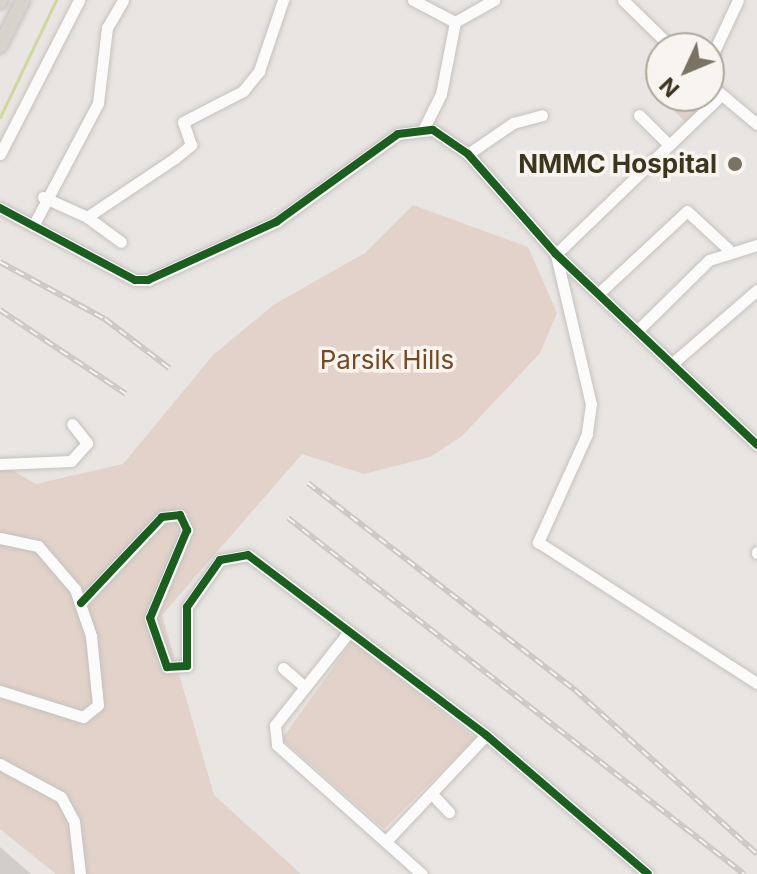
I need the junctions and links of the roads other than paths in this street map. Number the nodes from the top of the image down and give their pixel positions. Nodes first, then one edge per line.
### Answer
1 (23, 0) edge
2 (79, 0) edge
3 (123, 0) edge
4 (283, 0) edge
5 (413, 0) edge
6 (494, 0) edge
7 (623, 0) edge
8 (738, 0) edge
9 (455, 22) junction
10 (656, 32) edge
11 (723, 32) edge
12 (0, 46) edge
13 (725, 100) edge
14 (703, 112) edge
15 (542, 115) dead end
16 (639, 115) dead end
17 (757, 124) edge
18 (423, 130) junction
19 (669, 145) junction
20 (0, 154) edge
21 (468, 154) junction
22 (43, 197) junction
23 (0, 208) edge
24 (87, 217) junction
25 (33, 226) junction
26 (121, 242) dead end
27 (757, 245) edge
28 (728, 249) junction
29 (556, 254) junction
30 (757, 290) edge
31 (599, 293) junction
32 (639, 329) junction
33 (675, 361) junction
34 (72, 424) dead end
35 (757, 445) edge
36 (0, 464) edge
37 (0, 538) edge
38 (81, 603) junction
39 (348, 633) junction
40 (283, 668) dead end
41 (757, 683) edge
42 (304, 686) junction
43 (0, 691) edge
44 (486, 735) junction
45 (0, 764) edge
46 (432, 794) junction
47 (449, 812) dead end
48 (388, 839) junction
49 (80, 874) edge
50 (422, 874) edge
51 (648, 874) edge

1 - 12 main road
2 - 20 street
3 - 22 street
4 - 24 street
5 - 9 street
6 - 9 street
7 - 10 street
8 - 11 street
9 - 18 street
13 - 17 street
14 - 19 street
15 - 21 street
16 - 19 street
18 - 21 street
18 - 25 street
19 - 29 street
21 - 29 street
22 - 24 street
22 - 25 street
23 - 25 street
24 - 26 street
27 - 28 street
28 - 31 street
28 - 32 street
29 - 31 street
29 - 41 street
30 - 33 street
31 - 32 street
32 - 33 street
33 - 35 street
34 - 36 street
37 - 38 street
38 - 39 street
38 - 43 street
39 - 42 street
39 - 44 street
40 - 42 street
42 - 48 street
44 - 46 street
44 - 51 street
45 - 49 street
46 - 47 street
46 - 48 street
48 - 50 street

